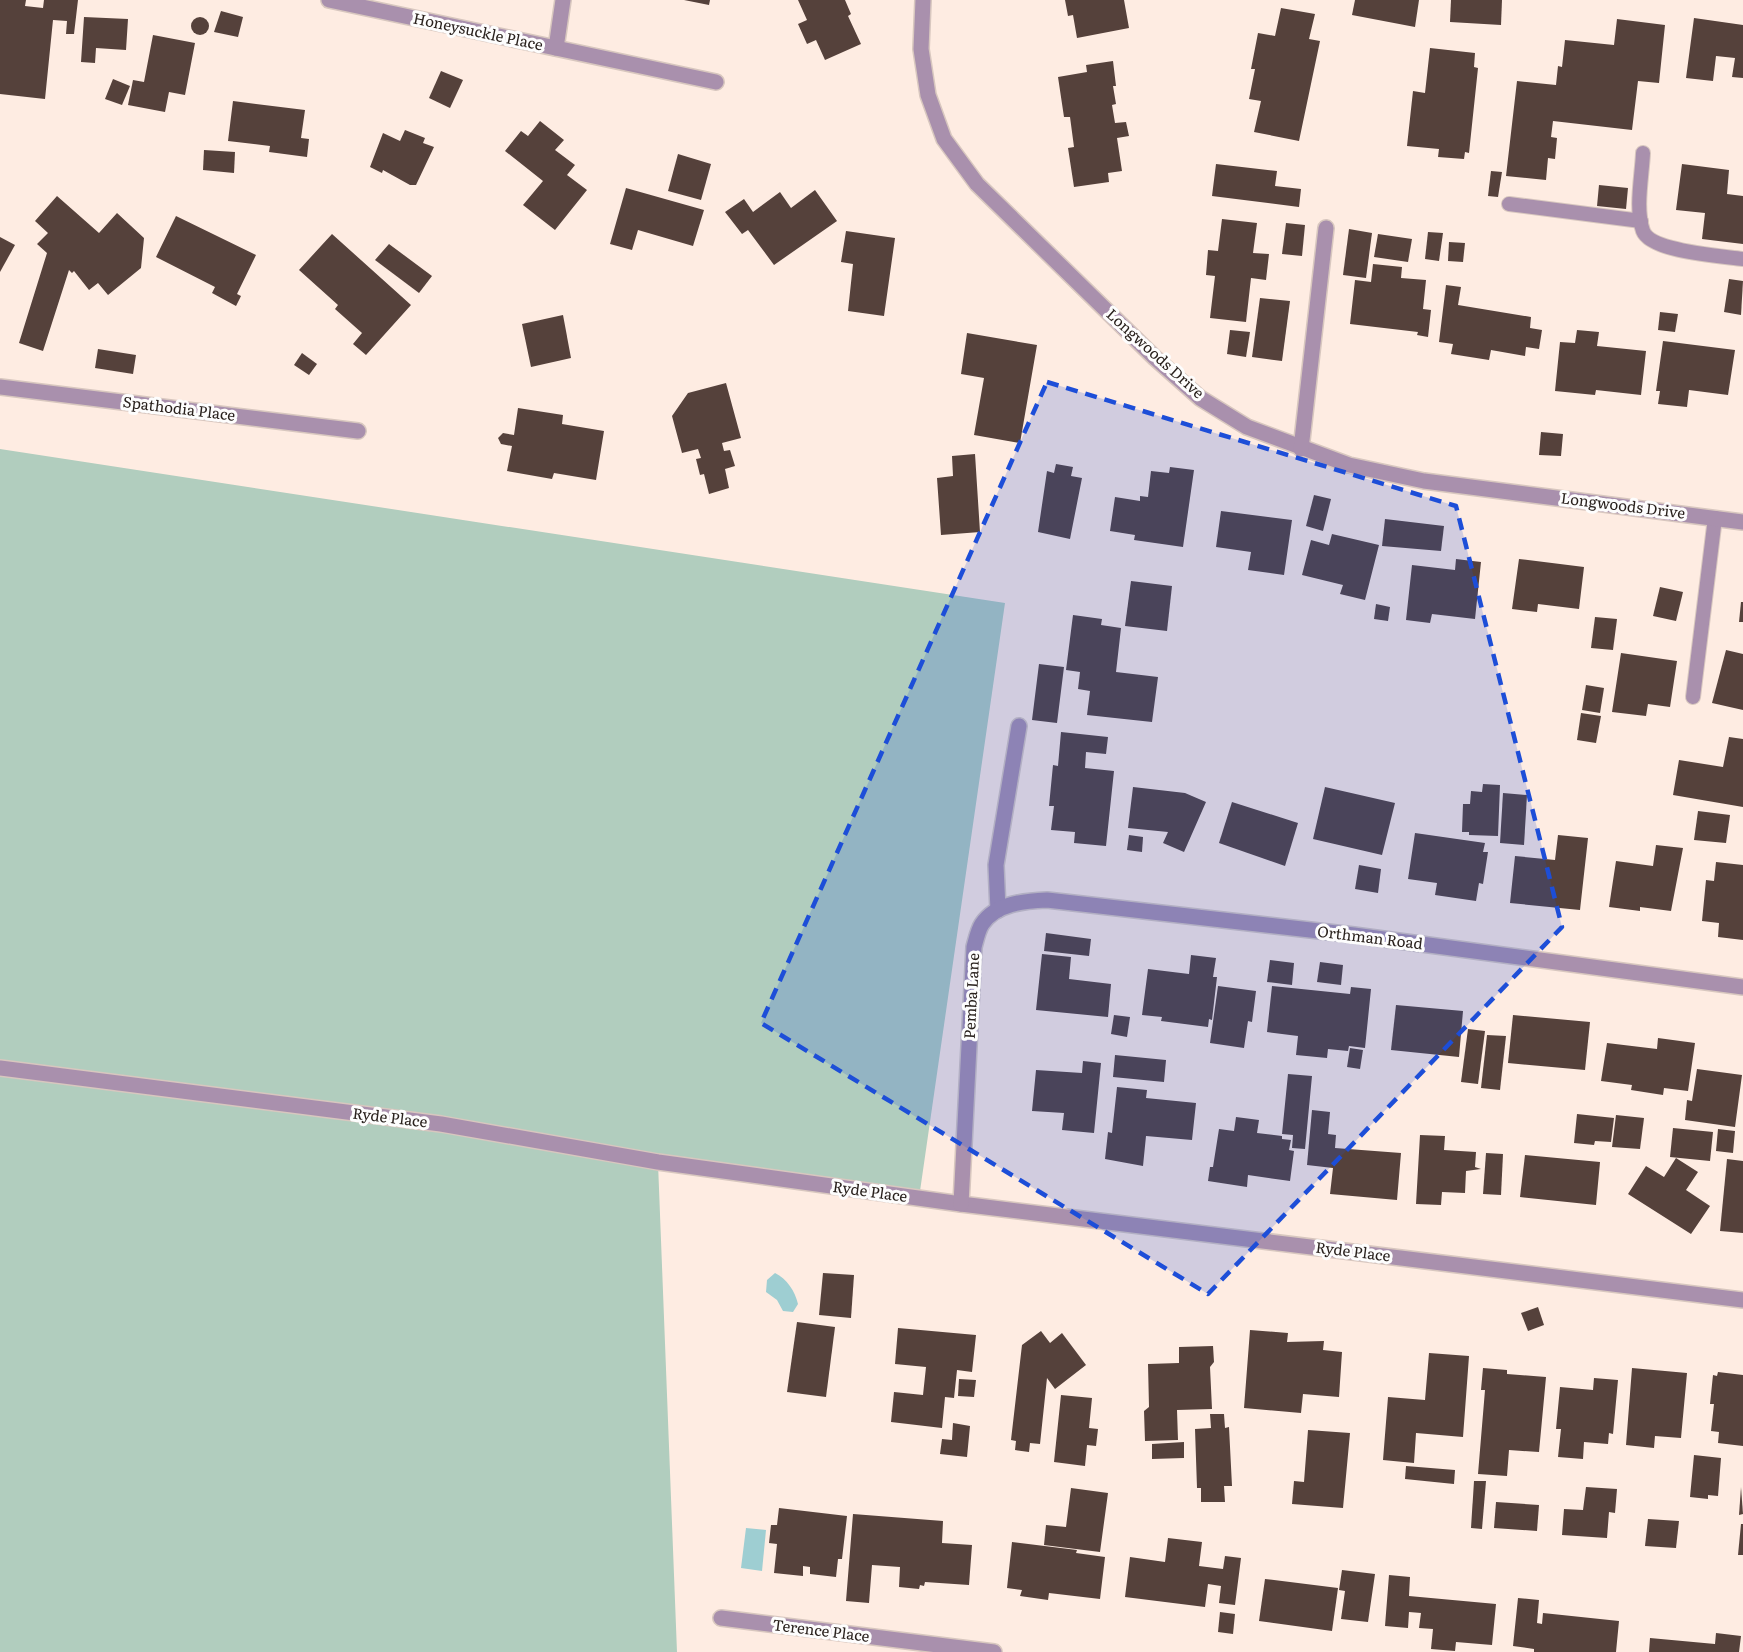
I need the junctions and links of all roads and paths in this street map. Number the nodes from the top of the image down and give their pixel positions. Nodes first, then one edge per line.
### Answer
1 (329, 0) edge
2 (563, 0) edge
3 (923, 0) edge
4 (556, 48) junction
5 (716, 82) dead end
6 (1643, 153) dead end
7 (1509, 204) dead end
8 (1641, 221) junction
9 (1326, 228) dead end
10 (1743, 259) edge
11 (0, 387) edge
12 (358, 431) dead end
13 (1300, 449) junction
14 (1715, 518) junction
15 (1743, 522) edge
16 (1693, 697) dead end
17 (1018, 726) dead end
18 (998, 910) junction
19 (1743, 987) edge
20 (0, 1068) edge
21 (961, 1204) junction
22 (1743, 1300) edge
23 (721, 1618) dead end
24 (994, 1652) edge

1 - 4 street, Honeysuckle Place
2 - 4 street, Honeysuckle Place
3 - 13 street, Longwoods Drive
4 - 5 street, Honeysuckle Place
6 - 8 lane
7 - 8 lane
8 - 10 lane
9 - 13 street
11 - 12 street, Spathodia Place
13 - 14 street, Longwoods Drive
14 - 15 street, Longwoods Drive
14 - 16 lane
17 - 18 street
18 - 19 street, Orthman Road
18 - 21 street, Pemba Lane
20 - 21 street, Ryde Place
21 - 22 street, Ryde Place
23 - 24 street, Terence Place

